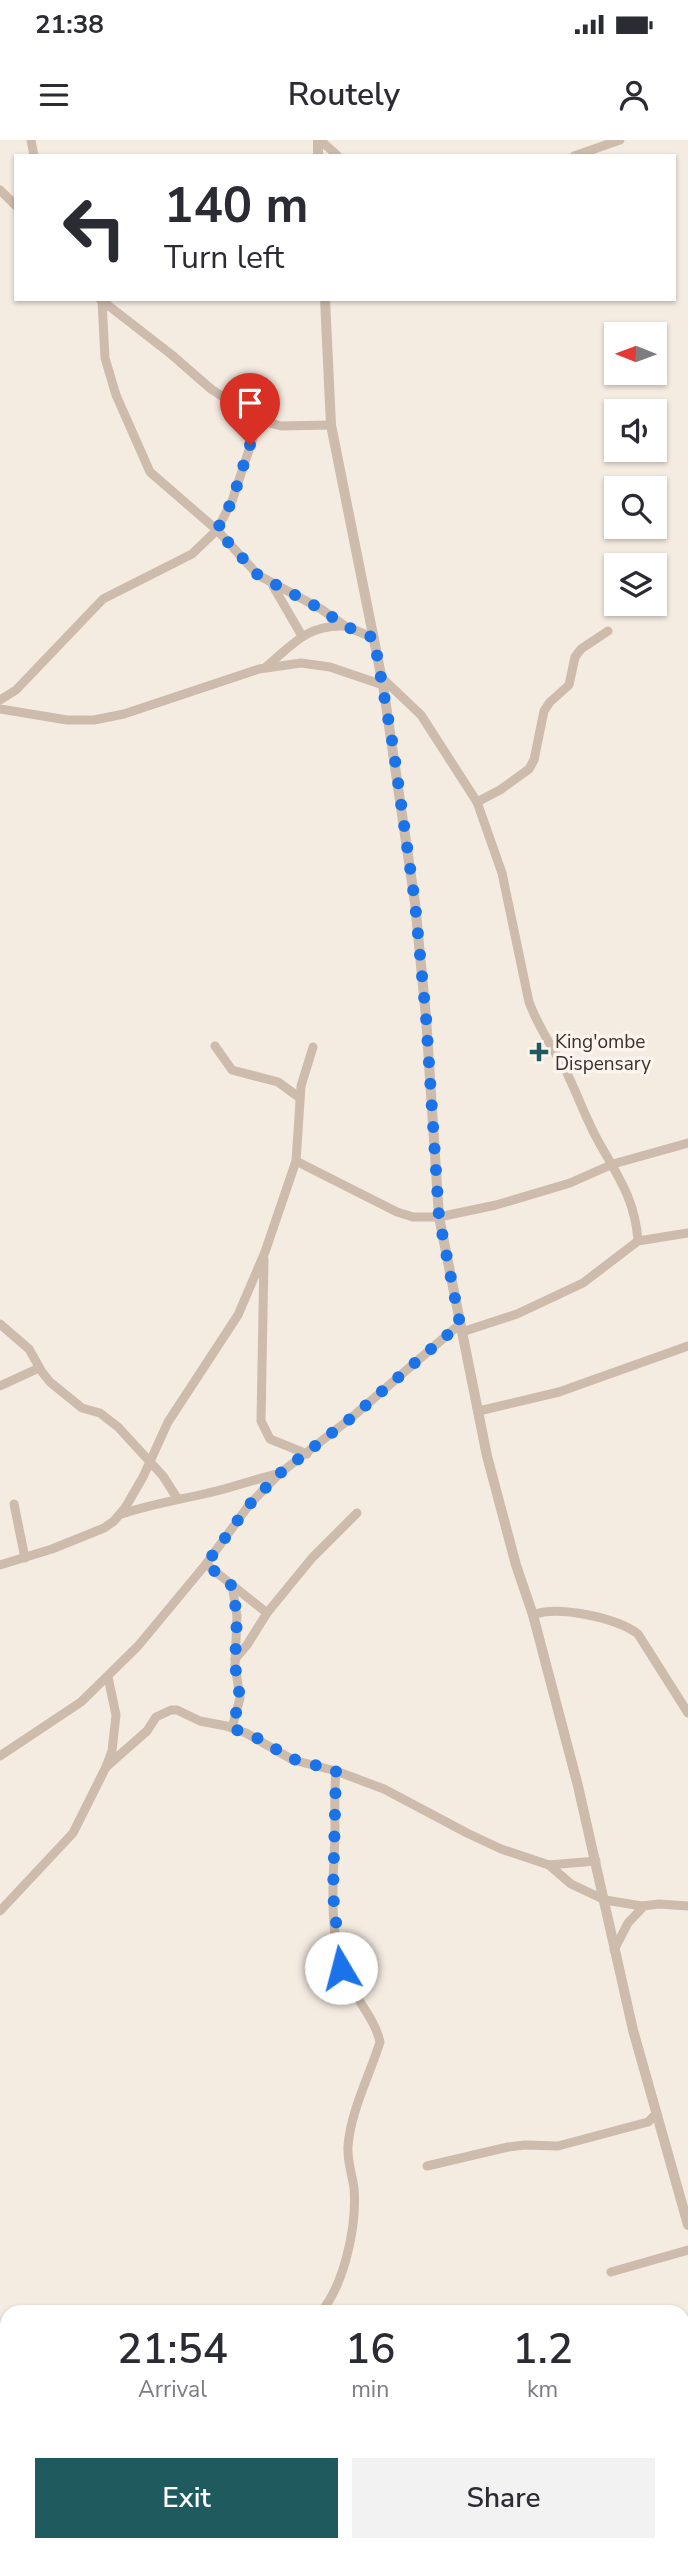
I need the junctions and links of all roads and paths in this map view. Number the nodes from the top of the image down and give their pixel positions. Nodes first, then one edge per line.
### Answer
1 (319, 140) edge
2 (620, 140) edge
3 (336, 154) edge
4 (580, 154) edge
5 (0, 190) edge
6 (14, 204) edge
7 (101, 301) edge
8 (102, 301) edge
9 (325, 301) edge
10 (259, 420) junction
11 (331, 425) junction
12 (217, 530) junction
13 (272, 584) junction
14 (345, 626) junction
15 (608, 631) dead end
16 (302, 636) junction
17 (374, 638) junction
18 (266, 667) junction
19 (382, 681) junction
20 (0, 700) edge
21 (0, 709) edge
22 (477, 802) junction
23 (215, 1046) dead end
24 (313, 1047) dead end
25 (300, 1098) junction
26 (688, 1143) edge
27 (296, 1161) junction
28 (613, 1164) junction
29 (439, 1217) junction
30 (688, 1233) edge
31 (638, 1241) junction
32 (265, 1252) junction
33 (0, 1324) edge
34 (461, 1328) junction
35 (688, 1346) edge
36 (40, 1368) junction
37 (0, 1386) edge
38 (479, 1411) junction
39 (307, 1454) junction
40 (150, 1461) junction
41 (279, 1474) junction
42 (177, 1498) junction
43 (14, 1504) dead end
44 (356, 1513) dead end
45 (120, 1514) junction
46 (25, 1558) junction
47 (206, 1564) junction
48 (0, 1565) edge
49 (232, 1586) junction
50 (267, 1614) junction
51 (533, 1615) junction
52 (235, 1658) junction
53 (108, 1677) junction
54 (688, 1713) edge
55 (232, 1728) junction
56 (0, 1756) edge
57 (106, 1767) junction
58 (336, 1771) junction
59 (596, 1861) junction
60 (549, 1865) junction
61 (605, 1900) junction
62 (644, 1906) junction
63 (688, 1906) edge
64 (0, 1911) edge
65 (614, 1950) junction
66 (655, 2115) junction
67 (427, 2166) dead end
68 (688, 2225) edge
69 (688, 2250) edge
70 (611, 2272) dead end
71 (325, 2305) edge

1 - 3 street
2 - 4 street
5 - 6 street
7 - 12 street
8 - 10 street
9 - 11 street
10 - 11 street
10 - 12 street
11 - 17 street
12 - 13 street
12 - 20 street
13 - 14 street
13 - 16 street
14 - 16 street
14 - 17 street
15 - 22 street
16 - 18 street
17 - 19 street
18 - 19 street
18 - 21 street
19 - 22 street
19 - 29 street
22 - 28 street
23 - 25 street
24 - 25 street
25 - 27 street
26 - 28 street
27 - 29 street
27 - 32 street
28 - 29 street
28 - 31 street
29 - 34 street
30 - 31 street
31 - 34 street
32 - 39 street
32 - 40 street
33 - 36 street
34 - 38 street
34 - 39 street
35 - 38 street
36 - 37 street
36 - 40 street
38 - 51 street
39 - 41 street
40 - 42 street
40 - 45 street
41 - 42 street
41 - 47 street
42 - 45 street
43 - 46 street
44 - 50 street
45 - 46 street
46 - 48 street
47 - 49 street
47 - 53 street
49 - 50 street
49 - 52 street
50 - 52 street
51 - 54 street
51 - 59 street
52 - 55 street
53 - 56 street
53 - 57 street
55 - 57 street
55 - 58 street
57 - 64 street
58 - 60 street
58 - 71 street
59 - 60 street
59 - 61 street
60 - 61 street
61 - 62 street
61 - 65 street
62 - 63 street
62 - 65 street
65 - 66 street
66 - 67 street
66 - 68 street
69 - 70 street

